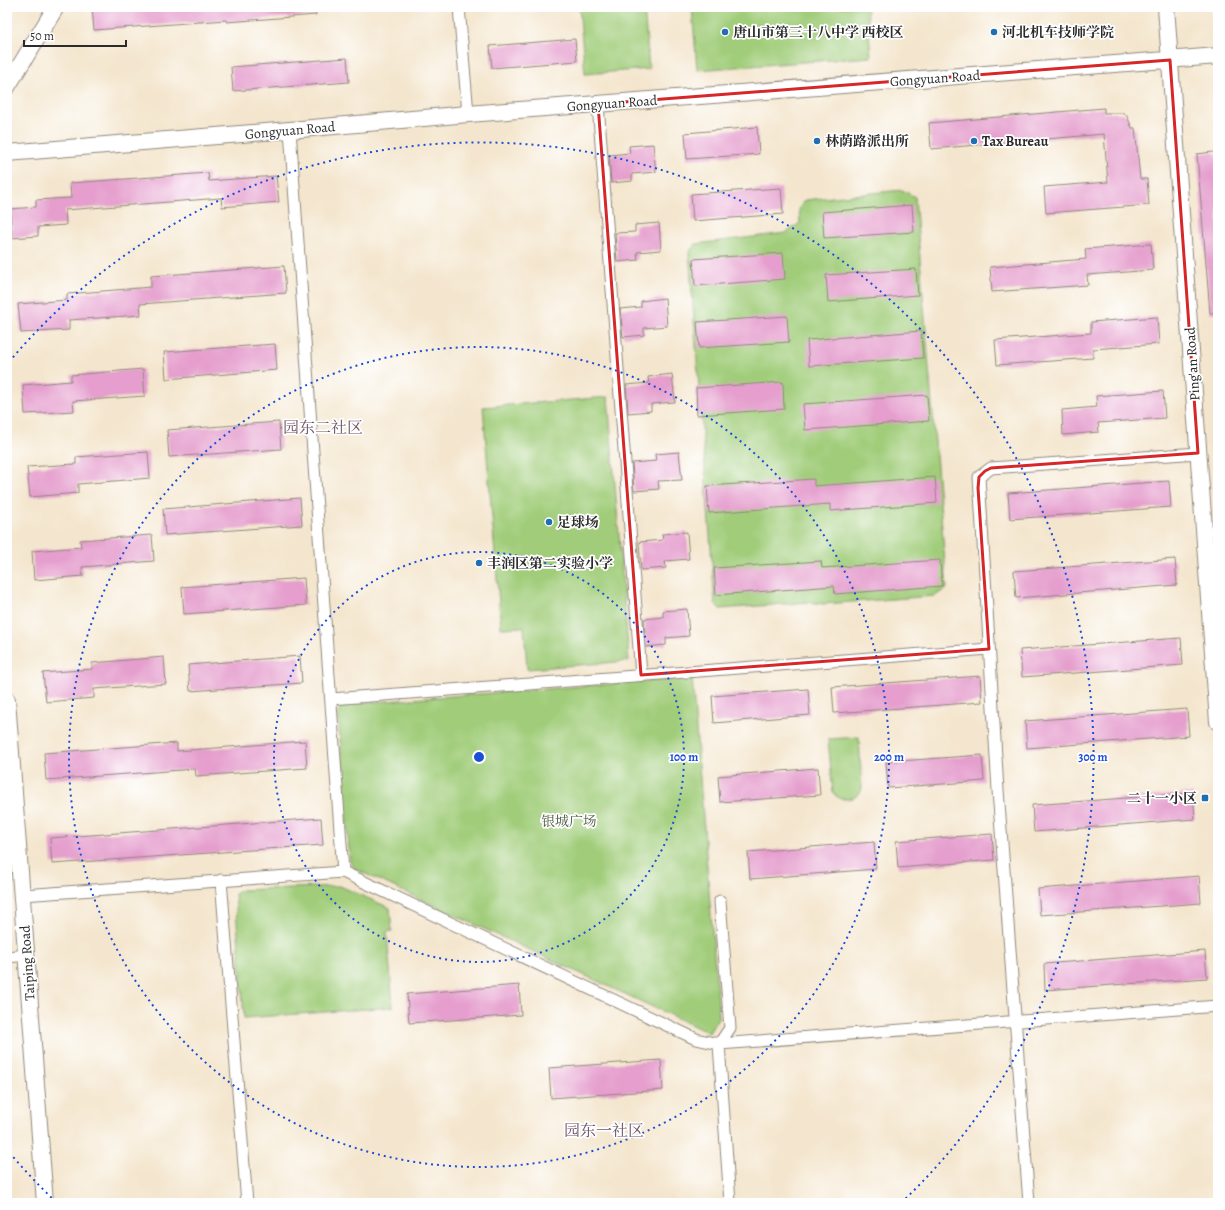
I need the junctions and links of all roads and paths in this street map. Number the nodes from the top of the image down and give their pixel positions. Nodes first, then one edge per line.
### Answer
1 (56, 7) edge
2 (459, 7) edge
3 (1166, 7) edge
4 (1218, 56) edge
5 (1170, 60) junction
6 (7, 88) edge
7 (598, 104) junction
8 (468, 114) junction
9 (290, 130) junction
10 (7, 153) edge
11 (1198, 453) junction
12 (989, 649) junction
13 (641, 676) junction
14 (331, 699) junction
15 (7, 700) edge
16 (1218, 722) edge
17 (343, 872) junction
18 (221, 880) junction
19 (22, 895) junction
20 (720, 901) dead end
21 (27, 955) junction
22 (7, 957) edge
23 (1218, 1006) edge
24 (1015, 1022) junction
25 (719, 1044) junction
26 (45, 1203) edge
27 (247, 1203) edge
28 (730, 1203) edge
29 (1029, 1203) edge

1 - 6 street
2 - 8 street
3 - 5 street, Ping'an Road
4 - 5 street, Gongyuan Road
5 - 7 street, Gongyuan Road
5 - 11 street, Ping'an Road
7 - 8 street, Gongyuan Road
7 - 13 street
8 - 9 street, Gongyuan Road
9 - 10 street, Gongyuan Road
9 - 14 street
11 - 12 street
11 - 16 street, Ping'an Road
12 - 13 street
12 - 24 street
13 - 14 street
14 - 17 street
15 - 19 street, Taiping Road
17 - 18 street
17 - 25 street
18 - 19 street
18 - 27 street
19 - 21 street, Taiping Road
20 - 25 street
21 - 22 street
21 - 26 street, Taiping Road
23 - 24 street
24 - 25 street
24 - 29 street
25 - 28 street

